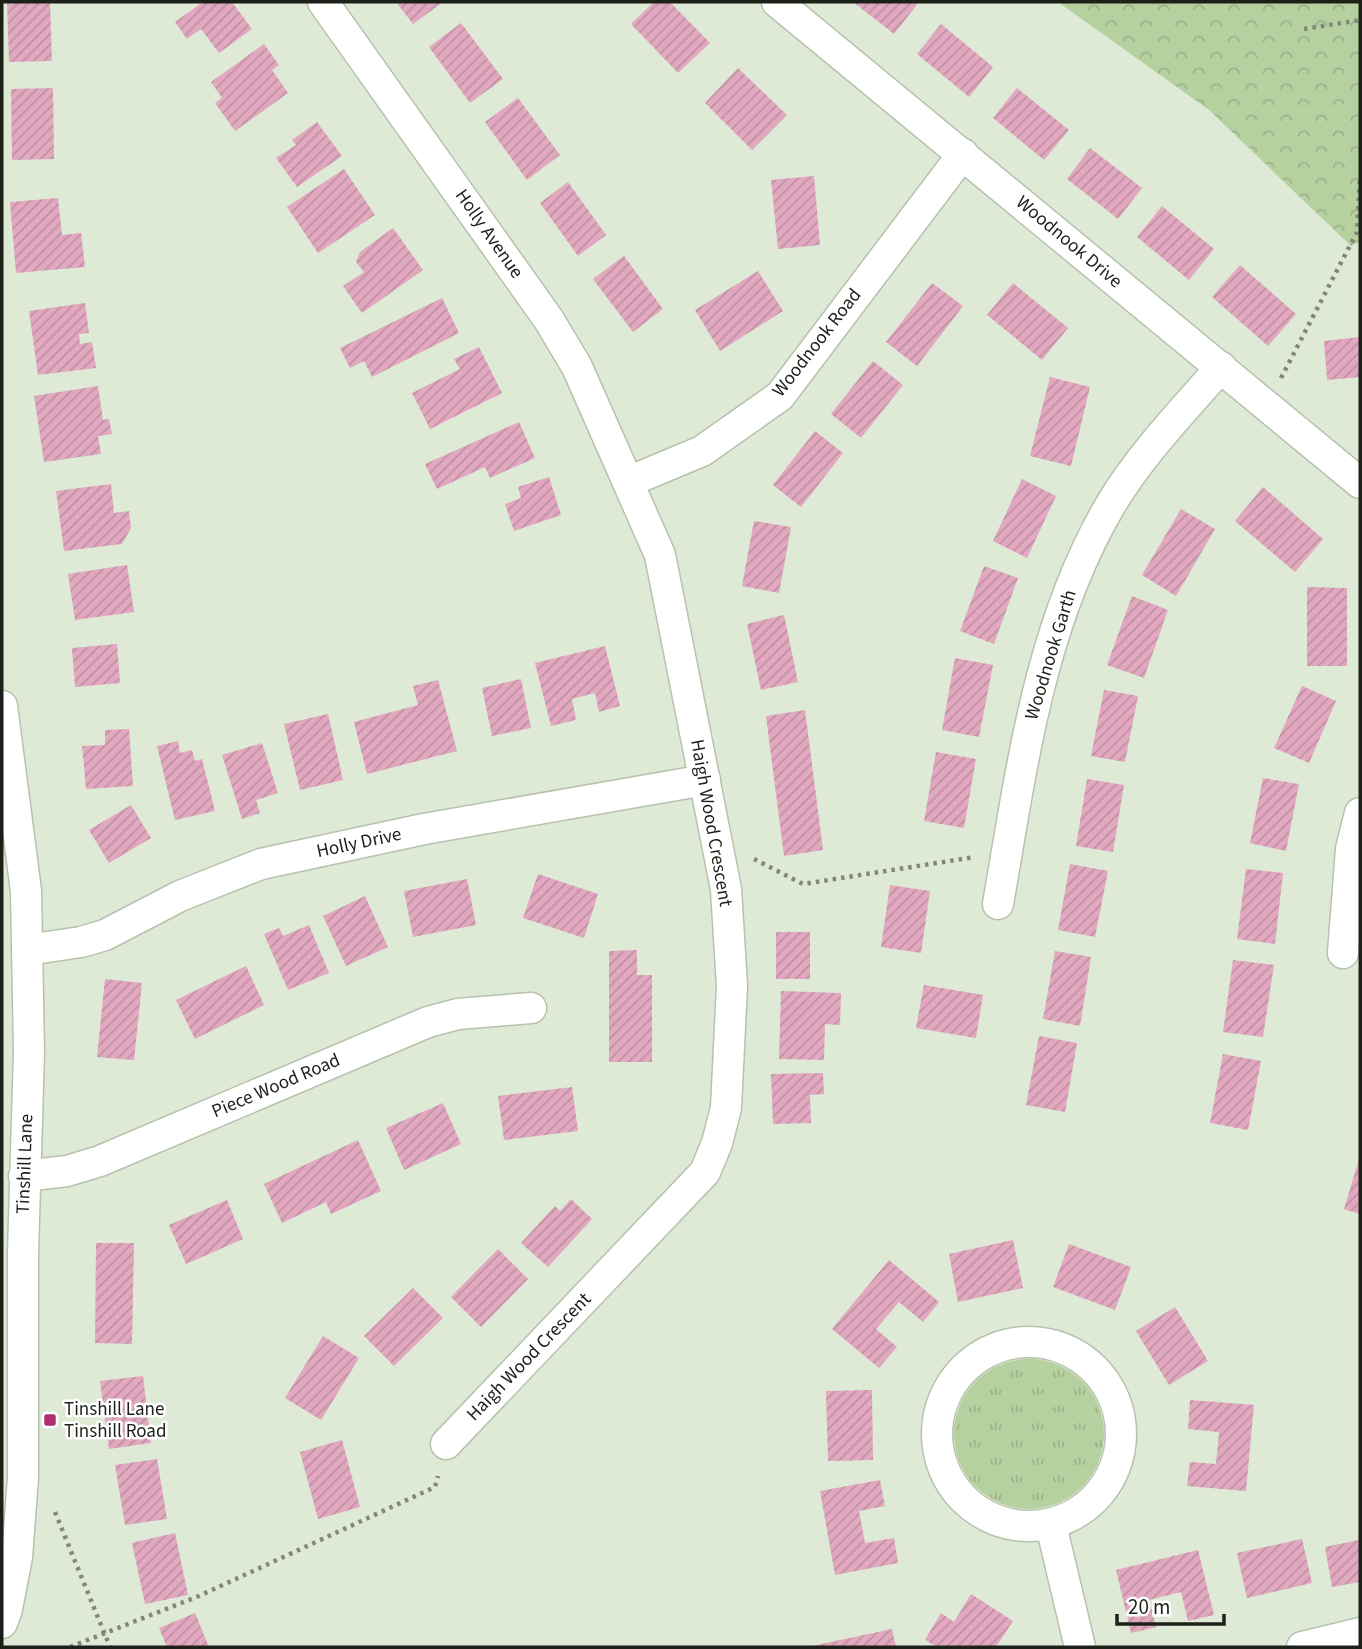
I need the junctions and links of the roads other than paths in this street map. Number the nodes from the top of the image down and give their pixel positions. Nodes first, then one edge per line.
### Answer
1 (323, 2) edge
2 (777, 2) edge
3 (963, 154) junction
4 (1220, 367) junction
5 (628, 482) junction
6 (1360, 483) edge
7 (2, 706) edge
8 (705, 780) junction
9 (1360, 813) edge
10 (998, 904) dead end
11 (27, 950) junction
12 (1343, 953) dead end
13 (531, 1009) dead end
14 (24, 1176) junction
15 (12, 1253) edge
16 (446, 1444) road end
17 (1051, 1525) junction
18 (2, 1623) edge
19 (1360, 1633) edge
20 (1080, 1647) edge
21 (1302, 1647) edge

1 - 5 street, Holly Avenue
2 - 3 street, Woodnook Drive
3 - 4 street, Woodnook Drive
3 - 5 street, Woodnook Road
4 - 6 street, Woodnook Drive
4 - 10 street, Woodnook Garth
5 - 8 street, Haigh Wood Crescent
7 - 11 street, Tinshill Lane
8 - 11 street, Holly Drive
8 - 16 street, Haigh Wood Crescent
9 - 12 street
11 - 14 street, Tinshill Lane
13 - 14 street, Piece Wood Road
14 - 15 street, Tinshill Lane
15 - 18 street, Tinshill Lane
17 - 17 street
17 - 20 street
19 - 21 street

